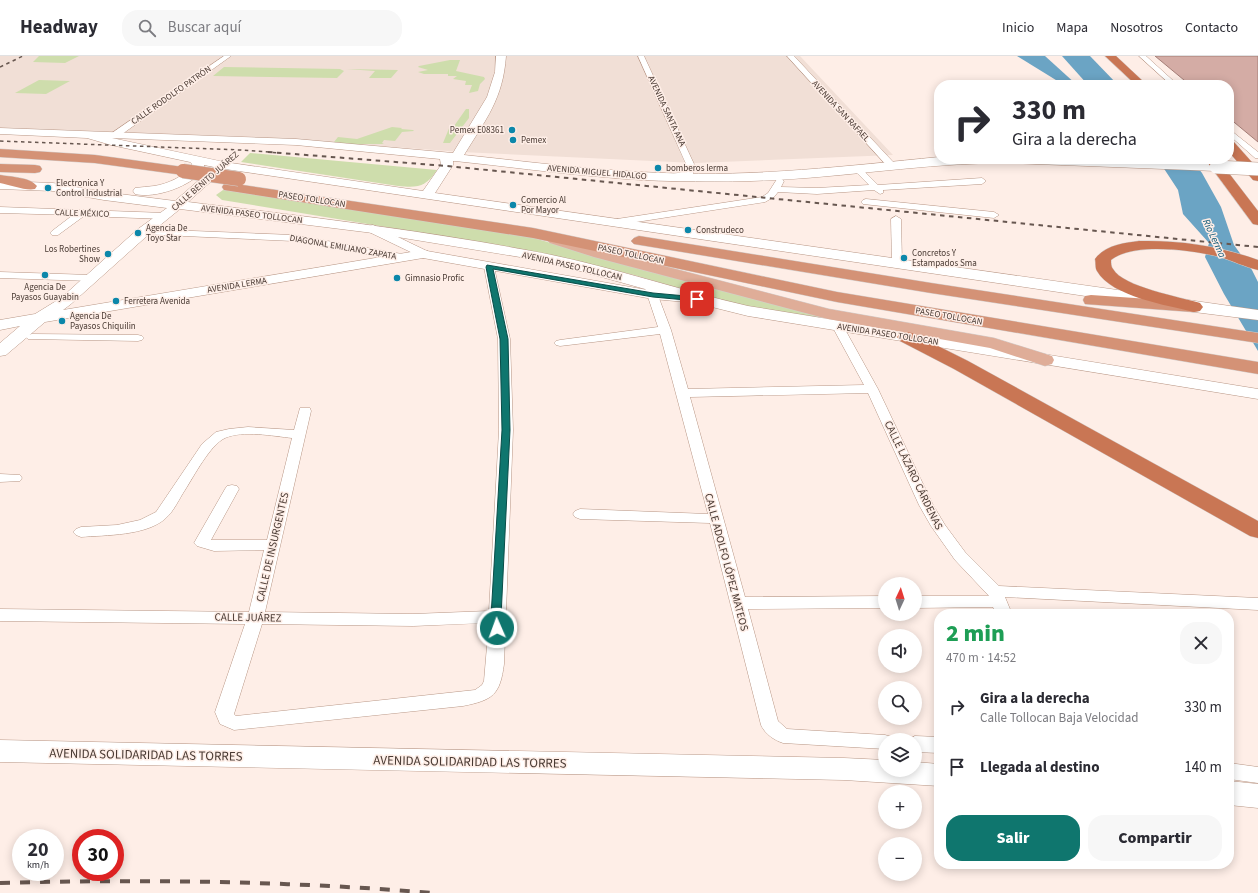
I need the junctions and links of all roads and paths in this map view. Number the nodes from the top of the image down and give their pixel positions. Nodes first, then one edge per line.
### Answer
1 (228, 56) edge
2 (493, 56) edge
3 (501, 56) edge
4 (641, 56) edge
5 (790, 56) edge
6 (1111, 57) edge
7 (1138, 58) edge
8 (1145, 70) junction
9 (1127, 80) edge
10 (1136, 80) edge
11 (1155, 80) edge
12 (1162, 80) edge
13 (1168, 80) edge
14 (0, 131) edge
15 (87, 134) junction
16 (459, 134) dead end
17 (115, 135) junction
18 (1234, 135) edge
19 (253, 140) junction
20 (1234, 141) edge
21 (0, 147) edge
22 (1234, 150) edge
23 (160, 152) junction
24 (0, 153) edge
25 (449, 155) junction
26 (1258, 156) edge
27 (194, 160) junction
28 (934, 162) edge
29 (690, 164) junction
30 (1134, 164) edge
31 (1178, 164) edge
32 (1217, 164) edge
33 (1218, 164) edge
34 (1230, 164) edge
35 (222, 165) junction
36 (892, 166) junction
37 (0, 168) edge
38 (1258, 168) edge
39 (46, 169) dead end
40 (857, 169) junction
41 (259, 171) junction
42 (97, 172) dead end
43 (179, 175) junction
44 (779, 176) junction
45 (672, 177) junction
46 (750, 177) junction
47 (1258, 177) edge
48 (0, 179) edge
49 (982, 181) dead end
50 (0, 185) edge
51 (30, 186) junction
52 (53, 187) junction
53 (876, 187) junction
54 (223, 188) junction
55 (776, 189) junction
56 (428, 195) junction
57 (866, 202) dead end
58 (178, 204) junction
59 (1258, 204) edge
60 (893, 205) junction
61 (0, 210) edge
62 (82, 213) junction
63 (994, 215) dead end
64 (165, 216) junction
65 (896, 219) dead end
66 (1258, 221) edge
67 (316, 222) junction
68 (617, 222) junction
69 (373, 229) junction
70 (142, 232) junction
71 (533, 233) junction
72 (55, 234) dead end
73 (423, 254) junction
74 (402, 257) junction
75 (897, 263) junction
76 (1258, 265) edge
77 (489, 267) junction
78 (0, 275) edge
79 (91, 278) junction
80 (931, 288) junction
81 (651, 290) junction
82 (1194, 307) junction
83 (62, 308) junction
84 (1258, 315) edge
85 (40, 318) junction
86 (0, 324) edge
87 (838, 326) junction
88 (665, 330) junction
89 (32, 337) junction
90 (906, 337) junction
91 (138, 338) dead end
92 (1258, 338) edge
93 (560, 343) dead end
94 (0, 351) edge
95 (1045, 360) junction
96 (0, 364) edge
97 (1256, 368) edge
98 (872, 389) junction
99 (682, 392) junction
100 (1258, 394) edge
101 (305, 411) dead end
102 (300, 434) junction
103 (0, 478) edge
104 (15, 478) dead end
105 (232, 489) dead end
106 (580, 514) dead end
107 (716, 519) junction
108 (1258, 531) edge
109 (81, 532) dead end
110 (273, 545) junction
111 (878, 602) edge
112 (922, 602) edge
113 (999, 602) edge
114 (739, 603) junction
115 (1258, 604) edge
116 (0, 615) edge
117 (256, 617) junction
118 (496, 617) junction
119 (878, 742) edge
120 (922, 744) edge
121 (934, 745) edge
122 (0, 751) edge
123 (1234, 772) edge
124 (934, 775) edge
125 (1258, 775) edge
126 (1234, 794) edge
127 (1258, 796) edge

1 - 17 street, CALLE RODOLFO PATRÓN
2 - 16 main road
3 - 25 main road
4 - 29 street, AVENIDA SANTA ANA
5 - 36 street, AVENIDA SAN RAFAEL
6 - 9 highway
6 - 10 highway
7 - 8 highway
7 - 13 street
8 - 11 highway
8 - 12 street
14 - 15 main road
15 - 17 main road
15 - 23 main road
17 - 19 main road
18 - 26 street
19 - 25 main road, AVENIDA MIGUEL HIDALGO
19 - 35 main road, CALLE BENITO JUÁREZ
20 - 38 highway
21 - 23 highway
22 - 47 highway
23 - 27 main road
24 - 43 highway, PASEO TOLLOCAN
25 - 45 main road, AVENIDA MIGUEL HIDALGO
25 - 56 main road
27 - 35 main road
27 - 52 main road
28 - 36 main road, AVENIDA MIGUEL HIDALGO
29 - 45 street
29 - 46 main road
30 - 31 main road
32 - 66 highway
33 - 59 highway
34 - 38 main road, bridge
35 - 41 main road
35 - 58 main road, CALLE BENITO JUÁREZ
36 - 40 main road, AVENIDA MIGUEL HIDALGO
37 - 39 highway
40 - 44 main road, AVENIDA MIGUEL HIDALGO
40 - 53 street
41 - 54 main road
41 - 56 main road
42 - 43 highway, PASEO TOLLOCAN
43 - 54 highway, PASEO TOLLOCAN
44 - 46 main road, AVENIDA MIGUEL HIDALGO
44 - 55 street
45 - 46 main road, AVENIDA MIGUEL HIDALGO
48 - 51 highway
49 - 53 street
50 - 51 main road, AVENIDA PASEO TOLLOCAN
51 - 52 main road, AVENIDA PASEO TOLLOCAN
52 - 58 main road, AVENIDA PASEO TOLLOCAN
53 - 55 street
53 - 60 street
54 - 67 main road
54 - 71 highway, PASEO TOLLOCAN
54 - 80 highway, PASEO TOLLOCAN
55 - 68 street
56 - 68 main road
57 - 60 street
58 - 64 main road, CALLE BENITO JUÁREZ
58 - 67 main road, AVENIDA PASEO TOLLOCAN
60 - 63 street
61 - 62 street, CALLE MÉXICO
62 - 64 street, CALLE MÉXICO
62 - 72 street
64 - 70 main road, CALLE BENITO JUÁREZ
65 - 75 street
67 - 69 main road, AVENIDA PASEO TOLLOCAN
68 - 75 main road
69 - 73 street
69 - 81 main road, AVENIDA PASEO TOLLOCAN
70 - 74 street, DIAGONAL EMILIANO ZAPATA
70 - 79 main road, CALLE BENITO JUÁREZ
71 - 95 main road
71 - 97 highway, PASEO TOLLOCAN
73 - 74 main road, DIAGONAL EMILIANO ZAPATA
73 - 77 street
74 - 83 main road, AVENIDA LERMA
75 - 82 main road
76 - 82 highway
77 - 81 street
77 - 118 street
78 - 79 street
79 - 83 main road, CALLE BENITO JUÁREZ
80 - 82 highway
80 - 92 highway, PASEO TOLLOCAN
81 - 87 main road, AVENIDA PASEO TOLLOCAN
81 - 88 street, CALLE ADOLFO LÓPEZ MATEOS
82 - 84 main road
83 - 85 main road, CALLE BENITO JUÁREZ
83 - 89 main road, CALLE BENITO JUÁREZ
85 - 86 main road
85 - 94 main road, CALLE BENITO JUÁREZ
87 - 90 main road, AVENIDA PASEO TOLLOCAN
87 - 98 street, CALLE LÁZARO CÁRDENAS
88 - 93 street
88 - 99 street, CALLE ADOLFO LÓPEZ MATEOS
89 - 91 street
89 - 96 main road, CALLE BENITO JUÁREZ
90 - 95 main road, AVENIDA PASEO TOLLOCAN
90 - 108 highway
95 - 100 main road, AVENIDA PASEO TOLLOCAN
98 - 99 street
98 - 113 street, CALLE LÁZARO CÁRDENAS
99 - 107 street, CALLE ADOLFO LÓPEZ MATEOS
101 - 102 street, CALLE DE INSURGENTES
102 - 109 street
102 - 110 street, CALLE DE INSURGENTES
103 - 104 street
105 - 110 street
106 - 107 street
107 - 114 street, CALLE ADOLFO LÓPEZ MATEOS
110 - 117 street, CALLE DE INSURGENTES
111 - 114 street
112 - 113 street
113 - 115 street
114 - 119 street, CALLE ADOLFO LÓPEZ MATEOS
116 - 117 street, CALLE JUÁREZ
117 - 118 street, CALLE JUÁREZ
117 - 118 street, CALLE DE INSURGENTES
120 - 121 street
122 - 124 main road, AVENIDA SOLIDARIDAD LAS TORRES
123 - 125 street
126 - 127 main road

